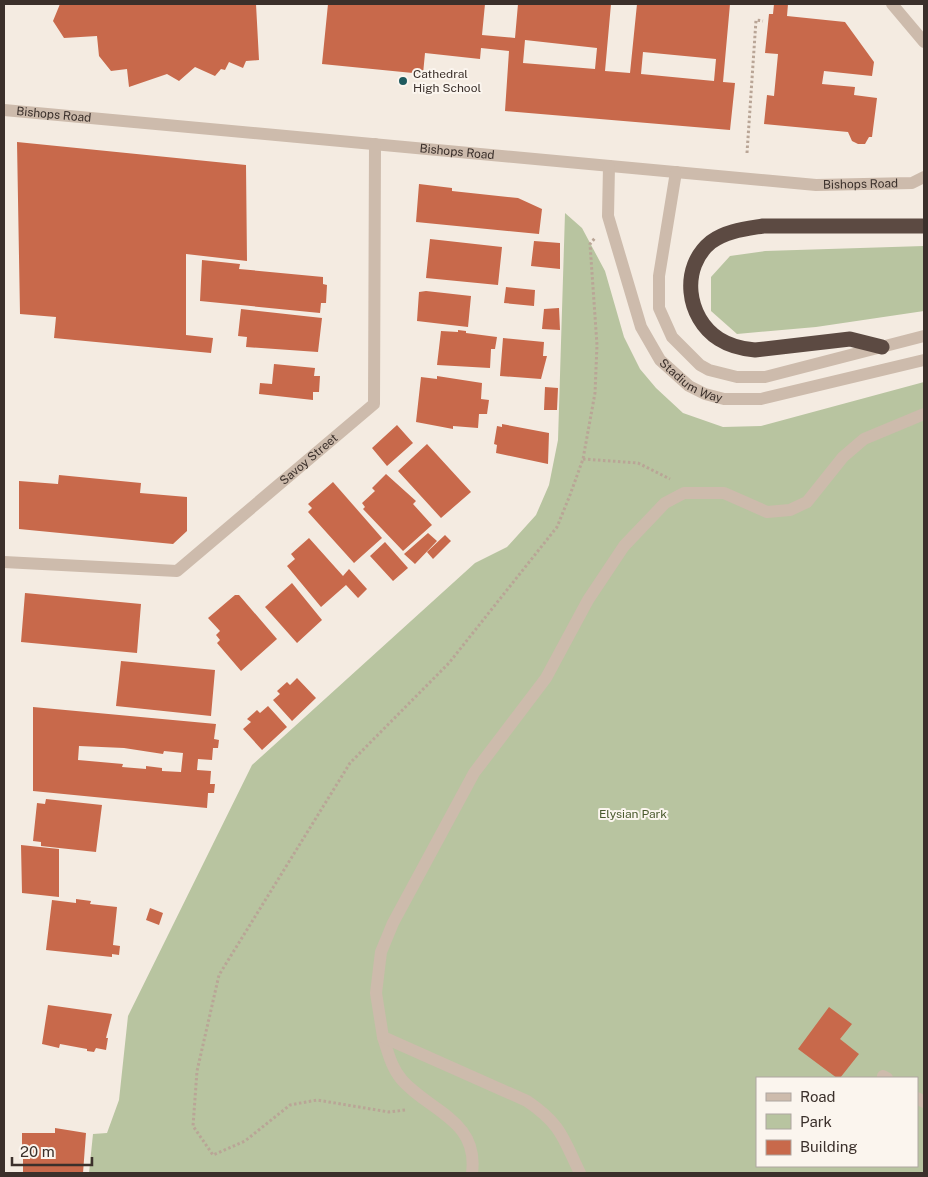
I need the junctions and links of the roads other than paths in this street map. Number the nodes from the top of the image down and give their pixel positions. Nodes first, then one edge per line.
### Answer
1 (892, 4) edge
2 (924, 42) edge
3 (4, 110) edge
4 (375, 144) junction
5 (609, 166) junction
6 (676, 172) junction
7 (924, 177) edge
8 (924, 226) edge
9 (924, 336) edge
10 (882, 347) junction
11 (924, 360) edge
12 (924, 414) edge
13 (4, 562) edge
14 (383, 1037) junction
15 (472, 1173) edge
16 (580, 1173) edge

1 - 2 street
3 - 4 street, Bishops Road
4 - 5 street, Bishops Road
4 - 13 street, Savoy Street
5 - 6 street, Bishops Road
5 - 11 street, Stadium Way
6 - 7 street, Bishops Road
6 - 10 street, Stadium Way
8 - 10 highway
9 - 10 street, Stadium Way
12 - 14 street
14 - 15 street
14 - 16 street

